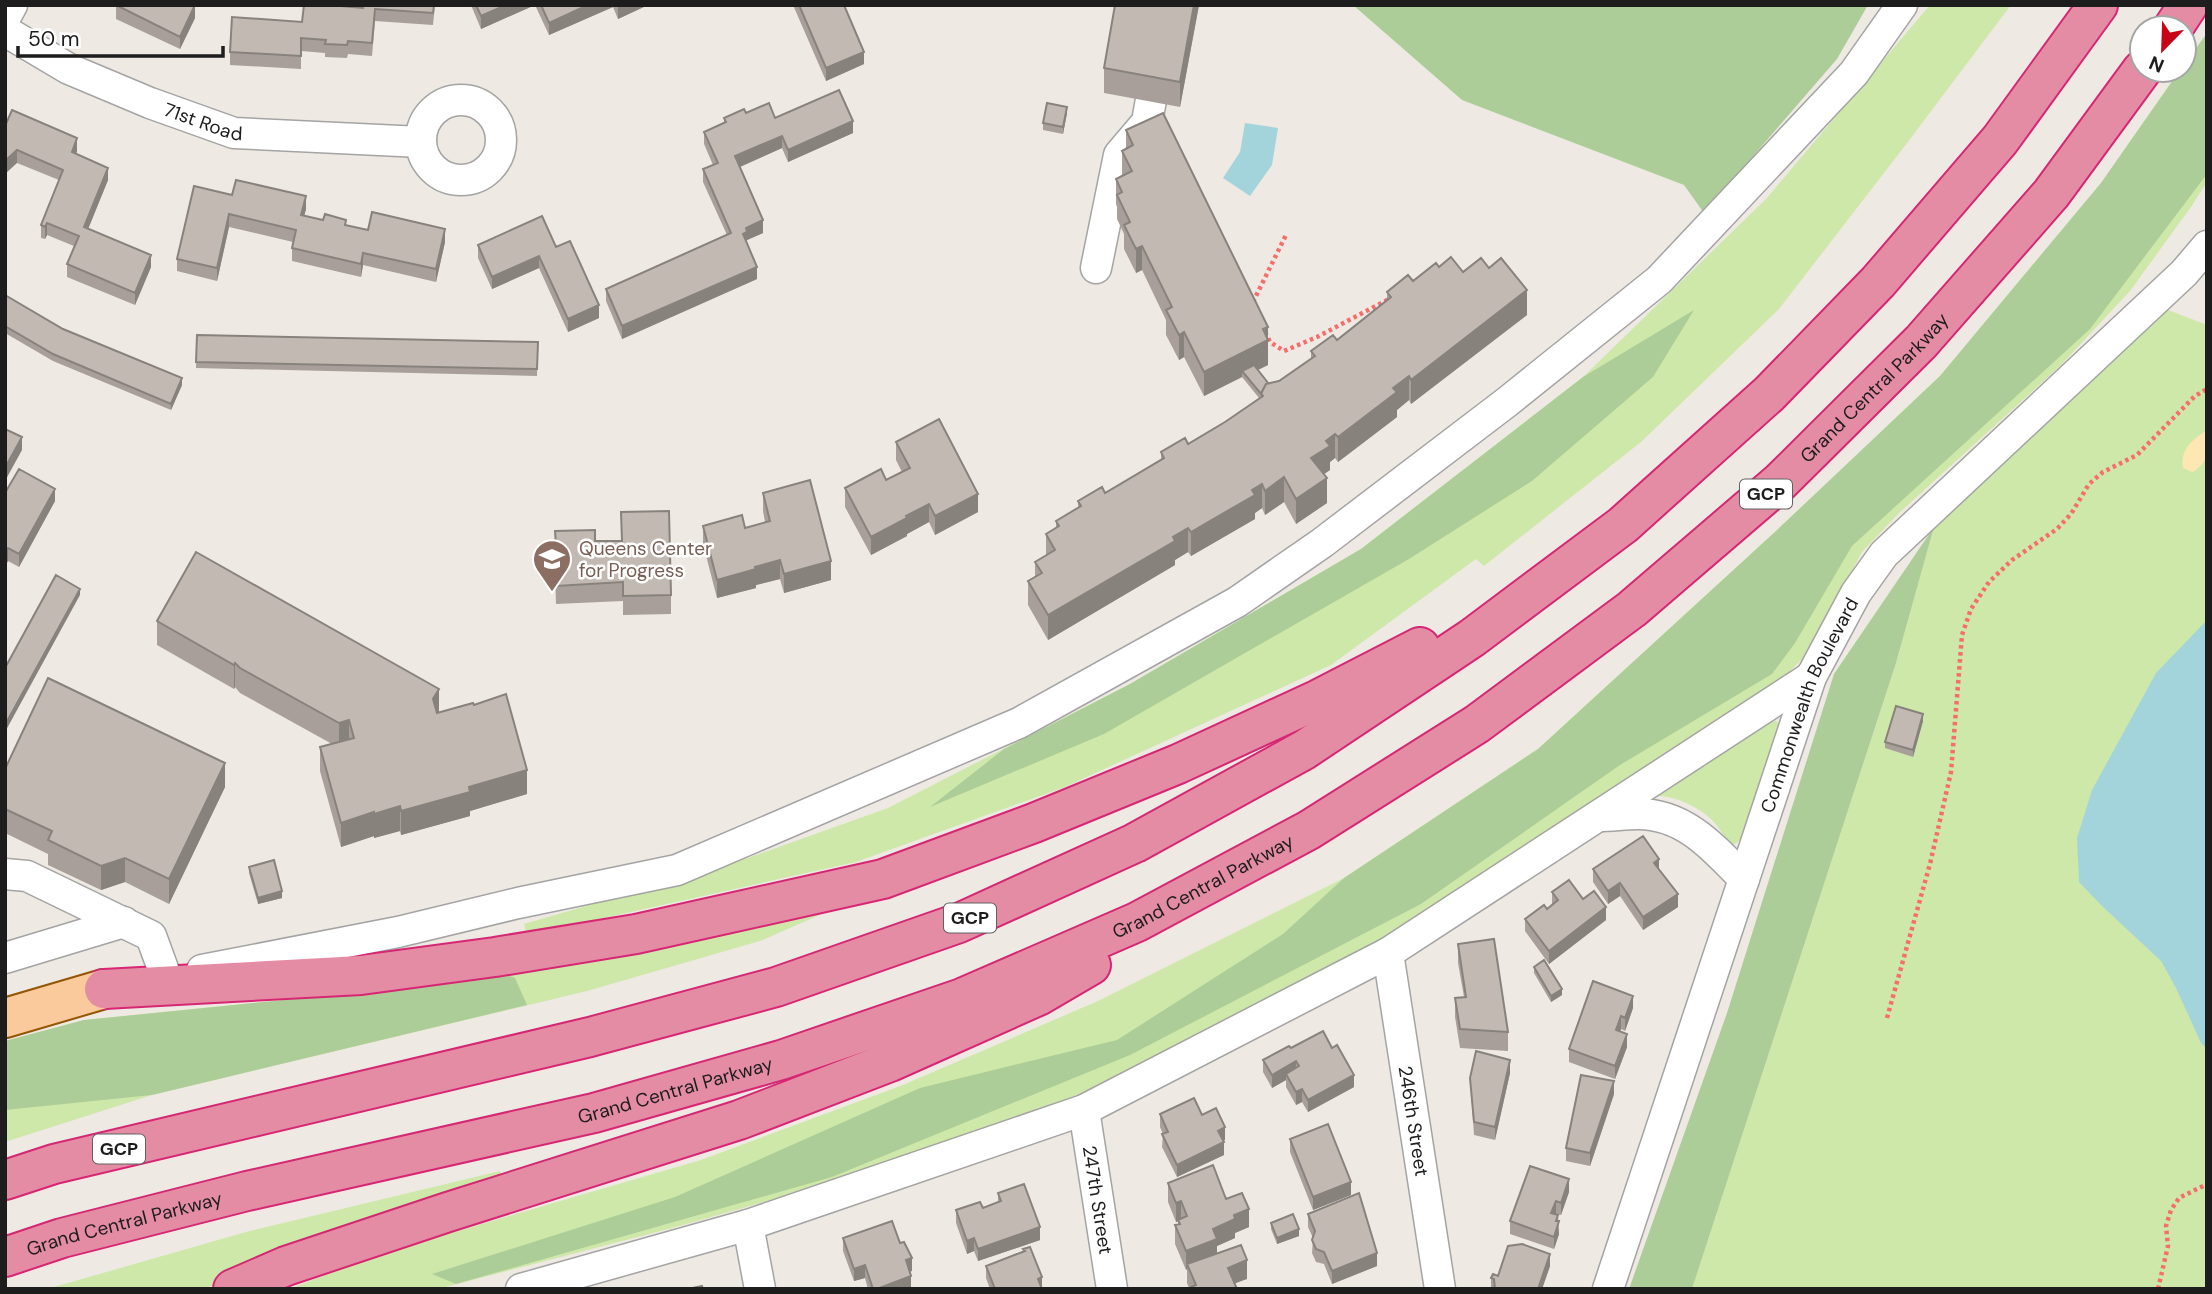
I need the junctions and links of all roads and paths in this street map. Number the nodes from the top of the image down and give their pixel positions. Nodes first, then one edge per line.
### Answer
1 (12, 5) edge
2 (1168, 5) edge
3 (1902, 5) edge
4 (2098, 5) edge
5 (5, 18) edge
6 (5, 30) edge
7 (2132, 84) edge
8 (421, 142) dead end
9 (1286, 235) dead end
10 (2207, 246) edge
11 (2196, 265) edge
12 (1097, 268) dead end
13 (1246, 293) edge
14 (1390, 299) edge
15 (1252, 304) junction
16 (1256, 313) edge
17 (1261, 323) edge
18 (2207, 389) edge
19 (1623, 525) junction
20 (1811, 677) junction
21 (1595, 817) junction
22 (1309, 830) junction
23 (5, 874) edge
24 (1744, 879) junction
25 (124, 922) junction
26 (1388, 953) junction
27 (5, 958) edge
28 (166, 977) junction
29 (104, 989) junction
30 (5, 1018) edge
31 (1887, 1018) dead end
32 (1084, 1110) junction
33 (5, 1180) edge
34 (2207, 1184) edge
35 (748, 1225) junction
36 (5, 1257) edge
37 (233, 1289) edge
38 (521, 1289) edge
39 (760, 1289) edge
40 (1112, 1289) edge
41 (1440, 1289) edge
42 (1608, 1289) edge
43 (2158, 1289) edge

1 - 5 street
2 - 12 street
3 - 28 street
4 - 19 highway, GCP
6 - 8 street, 71st Road
7 - 22 highway, Grand Central Parkway / GCP
9 - 15 path
10 - 11 street, Commonwealth Boulevard
11 - 20 street, Commonwealth Boulevard
13 - 15 path
14 - 17 path
15 - 16 path
18 - 31 path
19 - 29 highway
19 - 33 highway, GCP
20 - 21 street
20 - 24 street, Commonwealth Boulevard
21 - 24 street
21 - 26 street
22 - 36 highway, Grand Central Parkway / GCP
22 - 37 highway
23 - 25 street
24 - 42 street, Commonwealth Boulevard
25 - 27 street
25 - 28 street
26 - 32 street
26 - 41 street, 246th Street
28 - 29 street
29 - 30 main road
32 - 35 street
32 - 40 street, 247th Street
34 - 43 path
35 - 38 street
35 - 39 street

